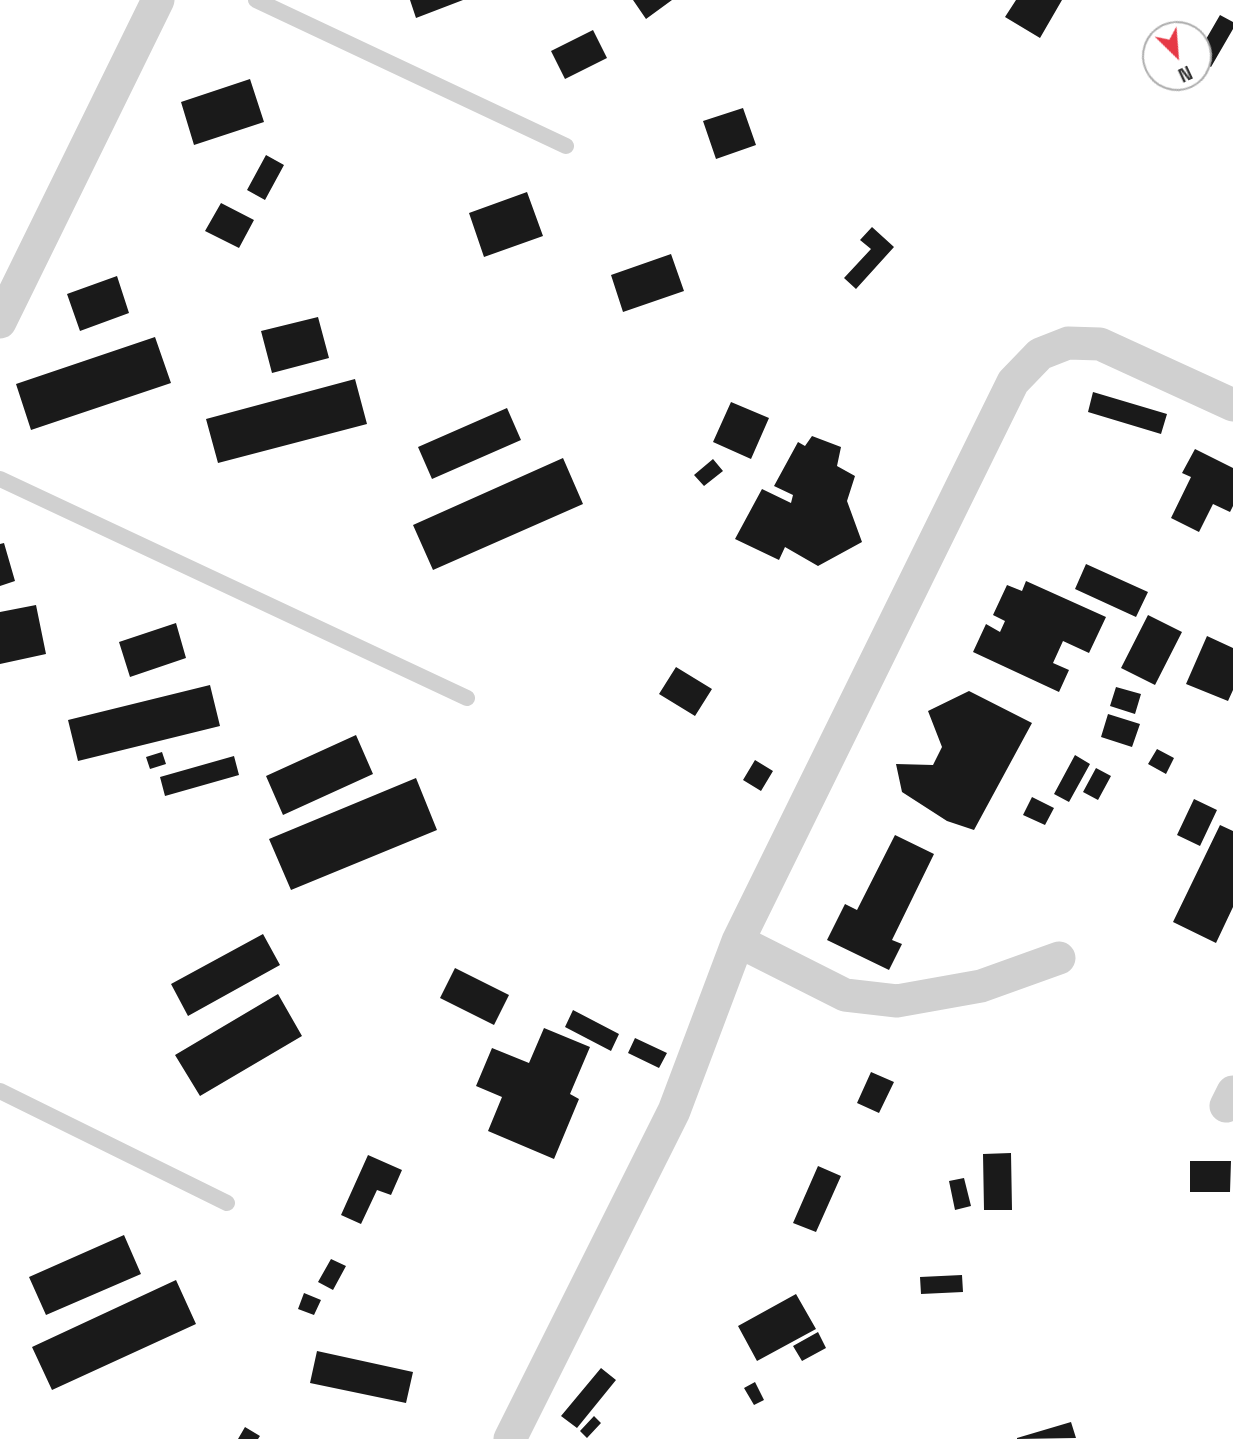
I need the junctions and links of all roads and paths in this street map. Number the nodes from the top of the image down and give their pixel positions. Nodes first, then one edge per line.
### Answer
1 (158, 0) edge
2 (256, 0) edge
3 (566, 146) dead end
4 (0, 322) edge
5 (1233, 405) edge
6 (0, 479) edge
7 (467, 698) dead end
8 (738, 942) junction
9 (1059, 958) dead end
10 (0, 1091) edge
11 (227, 1203) dead end
12 (510, 1439) edge

1 - 4 street
2 - 3 lane
5 - 8 street
6 - 7 lane
8 - 9 street
8 - 12 street
10 - 11 lane

